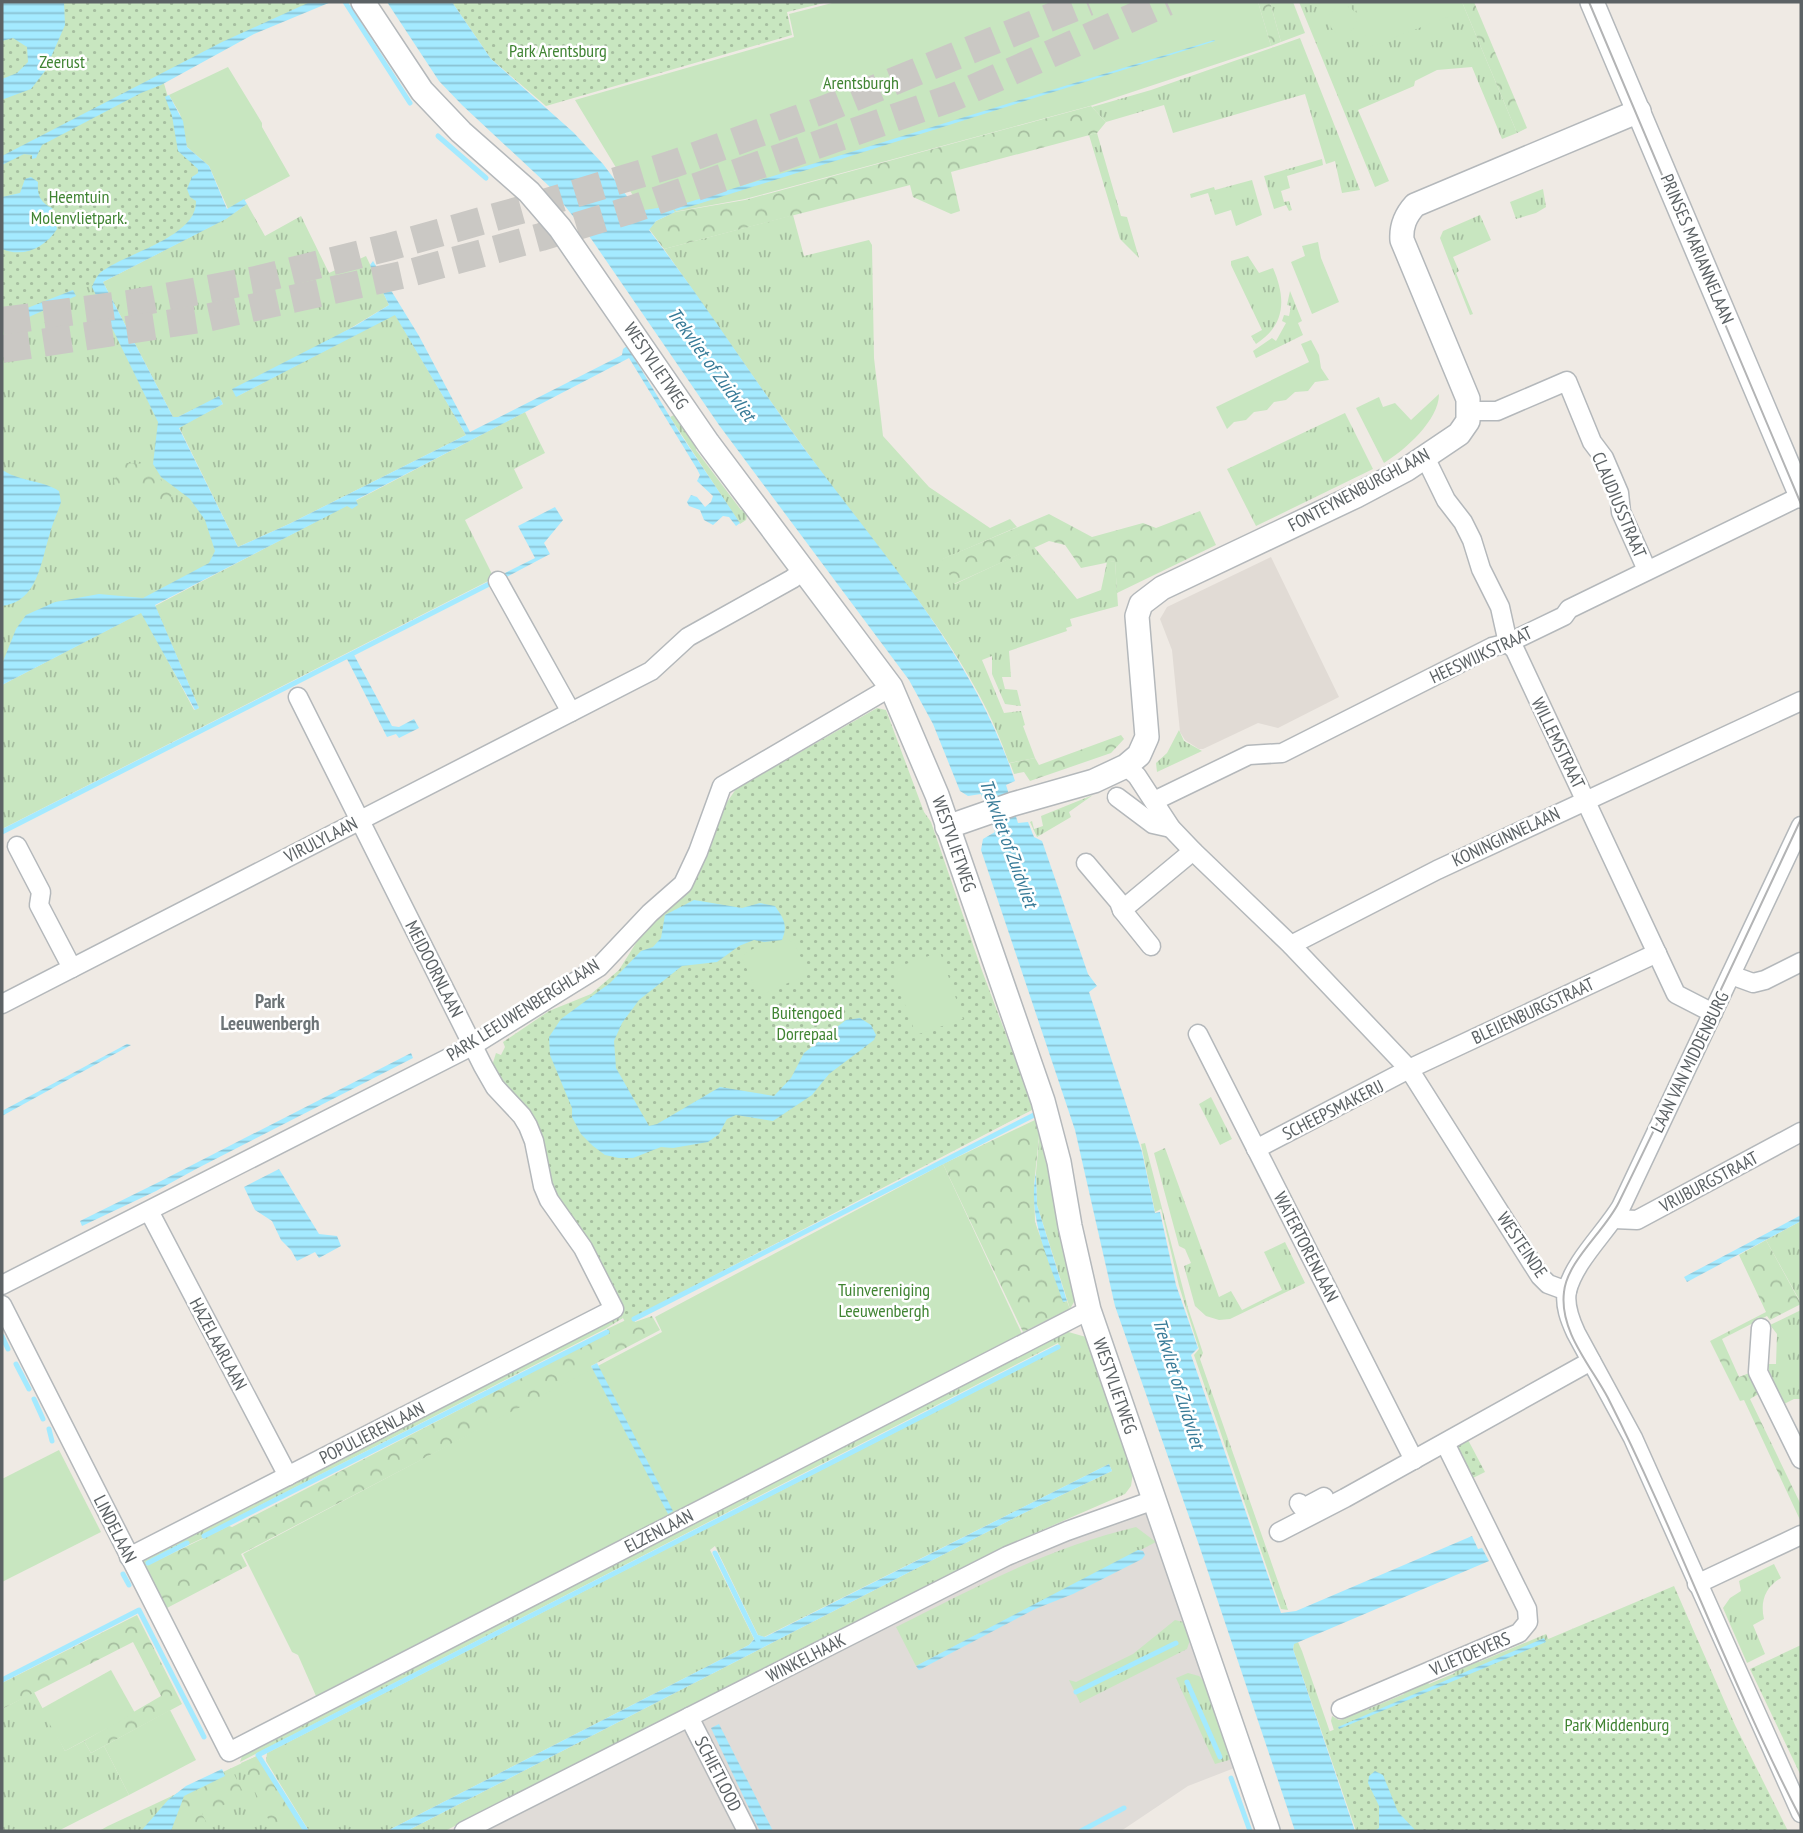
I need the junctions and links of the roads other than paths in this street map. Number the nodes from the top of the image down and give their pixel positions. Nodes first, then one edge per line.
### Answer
1 (363, 2) edge
2 (1592, 2) edge
3 (1639, 111) junction
4 (1469, 411) junction
5 (1424, 457) junction
6 (1801, 496) edge
7 (804, 570) junction
8 (1647, 570) junction
9 (498, 581) dead end
10 (1508, 643) junction
11 (891, 687) junction
12 (298, 696) dead end
13 (1801, 701) edge
14 (571, 712) junction
15 (1126, 766) junction
16 (1117, 797) dead end
17 (1586, 800) junction
18 (1154, 801) junction
19 (359, 821) junction
20 (1801, 826) edge
21 (947, 827) junction
22 (1171, 828) junction
23 (17, 846) dead end
24 (1193, 852) junction
25 (1086, 863) dead end
26 (1122, 910) junction
27 (1291, 945) junction
28 (1152, 946) dead end
29 (1657, 953) junction
30 (1801, 962) edge
31 (72, 968) junction
32 (1731, 975) junction
33 (2, 1004) edge
34 (1713, 1013) junction
35 (1198, 1034) dead end
36 (472, 1046) junction
37 (1409, 1069) junction
38 (1801, 1132) edge
39 (1256, 1149) junction
40 (149, 1211) junction
41 (1614, 1219) junction
42 (2, 1285) edge
43 (1567, 1291) junction
44 (2, 1306) edge
45 (614, 1309) joint
46 (1089, 1310) junction
47 (1761, 1328) dead end
48 (1591, 1361) junction
49 (1445, 1443) junction
50 (1801, 1459) edge
51 (1414, 1460) junction
52 (288, 1476) junction
53 (1345, 1498) junction
54 (1154, 1500) junction
55 (1299, 1503) dead end
56 (1279, 1532) dead end
57 (1801, 1535) edge
58 (129, 1557) junction
59 (1697, 1584) junction
60 (1341, 1709) dead end
61 (689, 1717) junction
62 (229, 1752) joint
63 (1801, 1813) edge
64 (464, 1831) edge
65 (747, 1831) edge
66 (1268, 1831) edge

1 - 7 street, WESTVLIETWEG
2 - 3 street, PRINSES MARIANNELAAN
3 - 4 street
3 - 6 street, PRINSES MARIANNELAAN
4 - 5 street, FONTEYNENBURGHLAAN
4 - 8 street, CLAUDIUSSTRAAT
5 - 10 street, WILLEMSTRAAT
5 - 15 street, FONTEYNENBURGHLAAN
6 - 8 street, HEESWIJKSTRAAT
7 - 11 street, WESTVLIETWEG
7 - 14 street, VIRULYLAAN
8 - 10 street, HEESWIJKSTRAAT
9 - 14 street
10 - 17 street, WILLEMSTRAAT
10 - 18 street, HEESWIJKSTRAAT
11 - 21 street, WESTVLIETWEG
11 - 36 street, PARK LEEUWENBERGHLAAN
12 - 19 street, MEIDOORNLAAN
13 - 17 street, KONINGINNELAAN
14 - 19 street, VIRULYLAAN
15 - 18 street, WESTEINDE
15 - 21 street, FONTEYNENBURGHLAAN
16 - 22 street, WESTEINDE
17 - 27 street, KONINGINNELAAN
17 - 29 street, WILLEMSTRAAT
18 - 22 street, WESTEINDE
19 - 31 street, VIRULYLAAN
19 - 36 street, MEIDOORNLAAN
20 - 32 street, LAAN VAN MIDDENBURG
21 - 46 street, WESTVLIETWEG
22 - 24 street, WESTEINDE
23 - 31 street
24 - 26 street
24 - 27 street, WESTEINDE
25 - 26 street
26 - 28 street
27 - 37 street, WESTEINDE
29 - 34 street, WILLEMSTRAAT
29 - 37 street, BLEIJENBURGSTRAAT
30 - 32 street
31 - 33 street, VIRULYLAAN
32 - 34 street, LAAN VAN MIDDENBURG
34 - 41 street, LAAN VAN MIDDENBURG
35 - 39 street, WATERTORENLAAN
36 - 40 street, PARK LEEUWENBERGHLAAN
36 - 45 street, MEIDOORNLAAN
37 - 39 street, SCHEEPSMAKERIJ
37 - 43 street, WESTEINDE
38 - 41 street, VRIJBURGSTRAAT
39 - 51 street, WATERTORENLAAN
40 - 42 street, PARK LEEUWENBERGHLAAN
40 - 52 street, HAZELAARLAAN
41 - 43 street, LAAN VAN MIDDENBURG
43 - 48 street
44 - 58 street, LINDELAAN
45 - 52 street, POPULIERENLAAN
46 - 54 street, WESTVLIETWEG
46 - 62 street, ELZENLAAN
47 - 50 street
48 - 49 street
48 - 59 street
49 - 51 street
49 - 60 street, VLIETOEVERS
51 - 53 street
52 - 58 street, POPULIERENLAAN
53 - 55 street
53 - 56 street
54 - 61 street, WINKELHAAK
54 - 66 street, WESTVLIETWEG
57 - 59 street
58 - 62 street, LINDELAAN
59 - 63 street
61 - 64 street, WINKELHAAK
61 - 65 street, SCHIETLOOD

